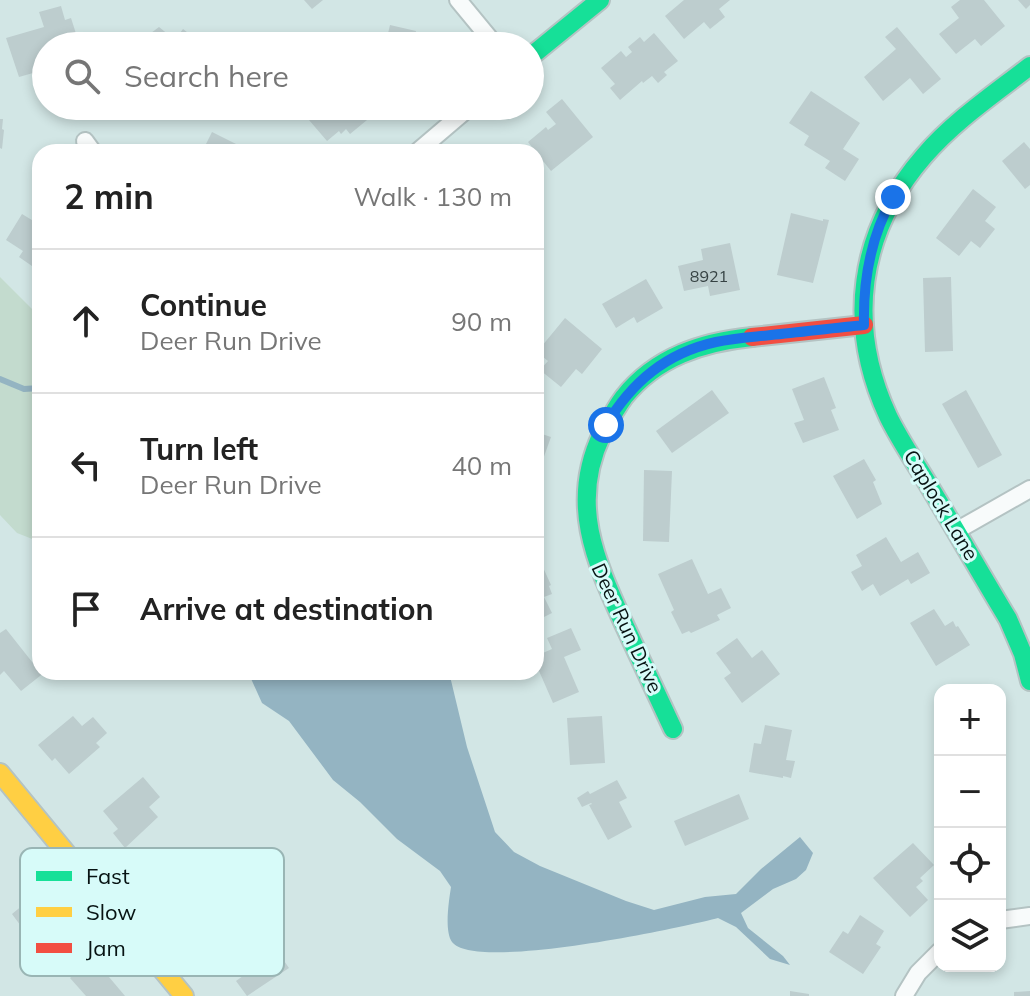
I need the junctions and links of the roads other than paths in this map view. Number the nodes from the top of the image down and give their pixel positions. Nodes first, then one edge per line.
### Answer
1 (458, 0) edge
2 (600, 0) edge
3 (484, 32) edge
4 (544, 46) edge
5 (1030, 66) edge
6 (455, 120) edge
7 (426, 144) edge
8 (864, 325) junction
9 (1030, 489) edge
10 (956, 531) junction
11 (1030, 681) edge
12 (673, 729) dead end
13 (0, 773) edge
14 (62, 848) edge
15 (1030, 916) edge
16 (1006, 919) edge
17 (934, 957) edge
18 (167, 976) edge
19 (184, 996) edge
20 (904, 996) edge

1 - 3 street
2 - 4 street
5 - 8 street
6 - 7 street
8 - 10 street, Caplock Lane
8 - 12 street, Deer Run Drive
9 - 10 street
10 - 11 street, Caplock Lane
13 - 14 street
15 - 16 street
17 - 20 street
18 - 19 street

